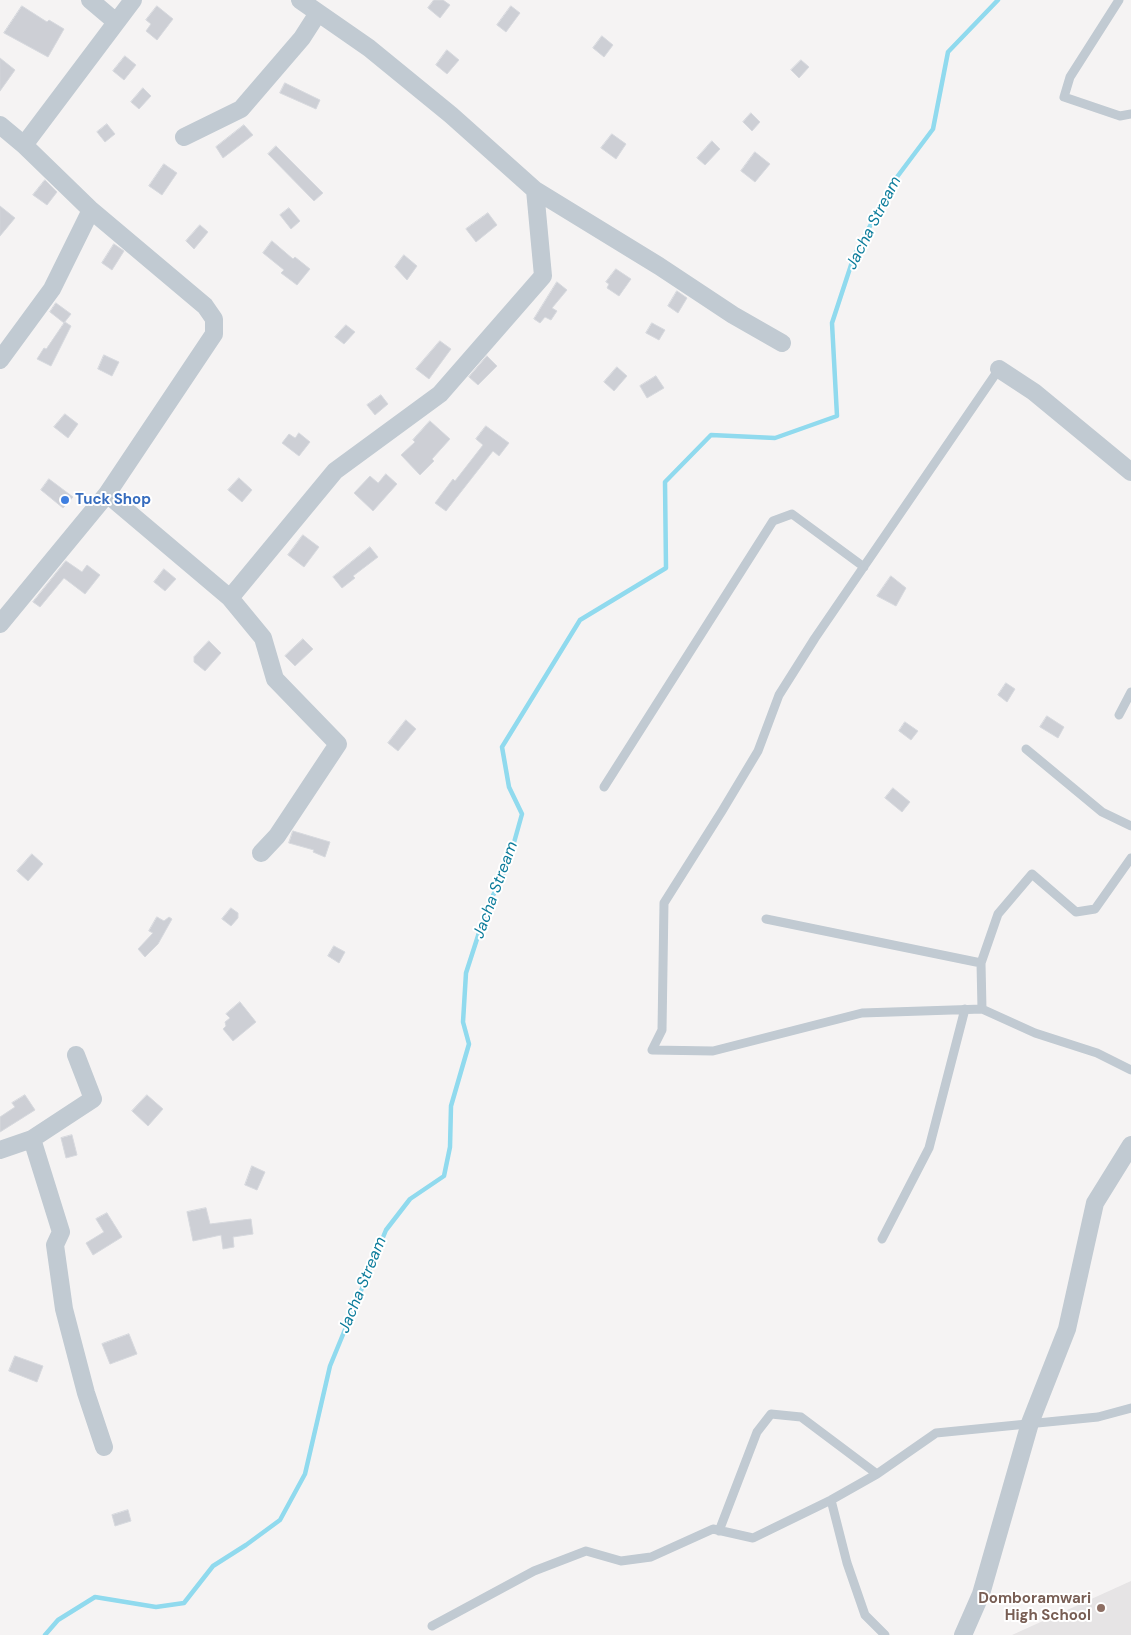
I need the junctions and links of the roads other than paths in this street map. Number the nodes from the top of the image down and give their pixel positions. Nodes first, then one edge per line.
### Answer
1 (90, 0) edge
2 (133, 0) edge
3 (300, 0) edge
4 (1119, 0) edge
5 (318, 13) junction
6 (116, 22) junction
7 (1131, 114) edge
8 (0, 126) edge
9 (184, 138) dead end
10 (24, 145) junction
11 (535, 190) junction
12 (91, 210) junction
13 (782, 343) dead end
14 (0, 360) edge
15 (999, 369) joint
16 (1131, 472) edge
17 (108, 494) junction
18 (864, 567) junction
19 (230, 598) junction
20 (0, 624) edge
21 (1131, 692) edge
22 (1119, 716) dead end
23 (1026, 749) dead end
24 (604, 787) dead end
25 (1131, 826) edge
26 (261, 853) dead end
27 (1131, 858) edge
28 (766, 919) dead end
29 (982, 963) junction
30 (982, 1008) junction
31 (965, 1009) junction
32 (76, 1055) dead end
33 (1131, 1070) edge
34 (32, 1139) junction
35 (1131, 1145) edge
36 (0, 1150) edge
37 (882, 1239) dead end
38 (1131, 1408) edge
39 (1030, 1423) junction
40 (104, 1447) dead end
41 (876, 1474) junction
42 (831, 1500) junction
43 (720, 1531) junction
44 (432, 1626) dead end
45 (885, 1635) edge
46 (963, 1635) edge

1 - 6 street
2 - 6 street
3 - 5 street
4 - 7 lane
5 - 9 street
5 - 11 street
6 - 10 street
8 - 10 street
10 - 12 street
11 - 13 street
11 - 19 street
12 - 14 street
12 - 17 street
15 - 16 street
15 - 18 lane
17 - 19 street
17 - 20 street
18 - 24 lane
18 - 31 lane
19 - 26 street
21 - 22 lane
23 - 25 lane
27 - 29 lane
28 - 29 lane
29 - 30 lane
30 - 31 lane
30 - 33 lane
31 - 37 lane
32 - 34 street
34 - 36 street
34 - 40 street
35 - 39 street
38 - 39 lane
39 - 41 lane
39 - 46 street
41 - 42 lane
41 - 43 lane
42 - 43 lane
42 - 45 lane
43 - 44 lane

